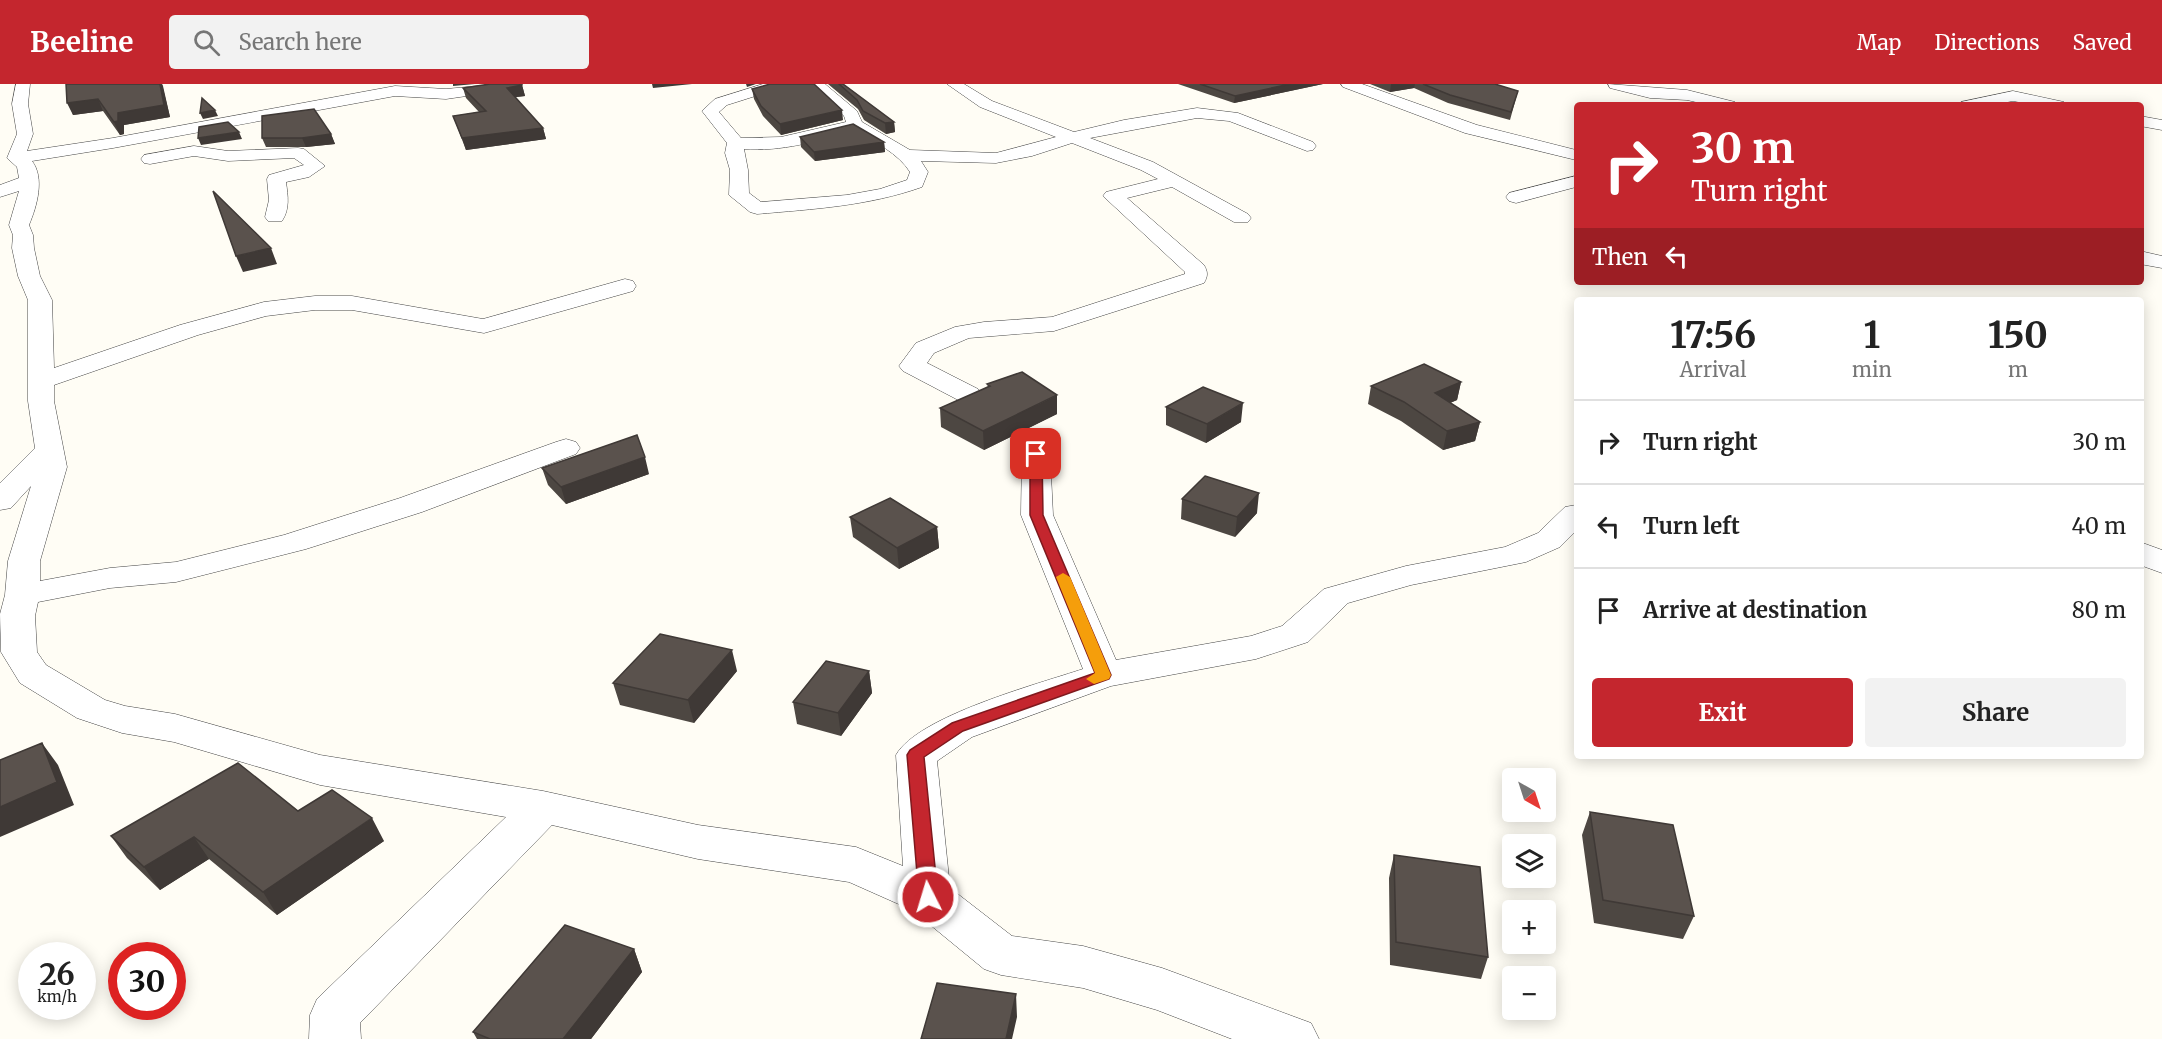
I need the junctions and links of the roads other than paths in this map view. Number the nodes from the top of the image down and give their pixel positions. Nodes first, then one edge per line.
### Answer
1 (779, 84) edge
2 (816, 84) edge
3 (954, 84) edge
4 (1348, 84) edge
5 (1615, 85) edge
6 (19, 87) edge
7 (494, 87) edge
8 (1716, 102) edge
9 (1982, 102) edge
10 (2043, 102) edge
11 (2144, 122) edge
12 (855, 125) junction
13 (2162, 125) edge
14 (1070, 138) junction
15 (736, 143) junction
16 (1307, 146) dead end
17 (902, 154) junction
18 (1574, 155) edge
19 (129, 163) dead end
20 (23, 176) edge
21 (1174, 181) junction
22 (1574, 182) edge
23 (1516, 197) dead end
24 (275, 217) dead end
25 (1241, 218) dead end
26 (9, 225) edge
27 (2144, 246) edge
28 (2162, 248) edge
29 (2144, 258) edge
30 (2162, 262) edge
31 (625, 286) dead end
32 (40, 381) junction
33 (969, 395) edge
34 (566, 448) dead end
35 (48, 451) junction
36 (1036, 454) dead end
37 (0, 501) edge
38 (1574, 516) edge
39 (2144, 554) edge
40 (2162, 563) edge
41 (22, 595) junction
42 (1104, 675) junction
43 (543, 807) junction
44 (928, 897) junction
45 (335, 1039) edge
46 (1293, 1039) edge

1 - 15 street
2 - 12 street
3 - 14 street
4 - 18 street
5 - 8 street
6 - 20 street
7 - 20 street
9 - 10 street
11 - 13 street
12 - 15 street
12 - 17 street
14 - 16 street
14 - 17 street
14 - 21 street
15 - 17 street
19 - 24 street
20 - 26 street
21 - 25 street
21 - 33 street
22 - 23 street
26 - 32 street
27 - 28 street
29 - 30 street
31 - 32 street
32 - 35 street
34 - 41 street
35 - 37 street
35 - 41 street
36 - 42 street
38 - 42 street
39 - 40 street
41 - 43 street
42 - 44 street
43 - 44 street
43 - 45 street
44 - 46 street

